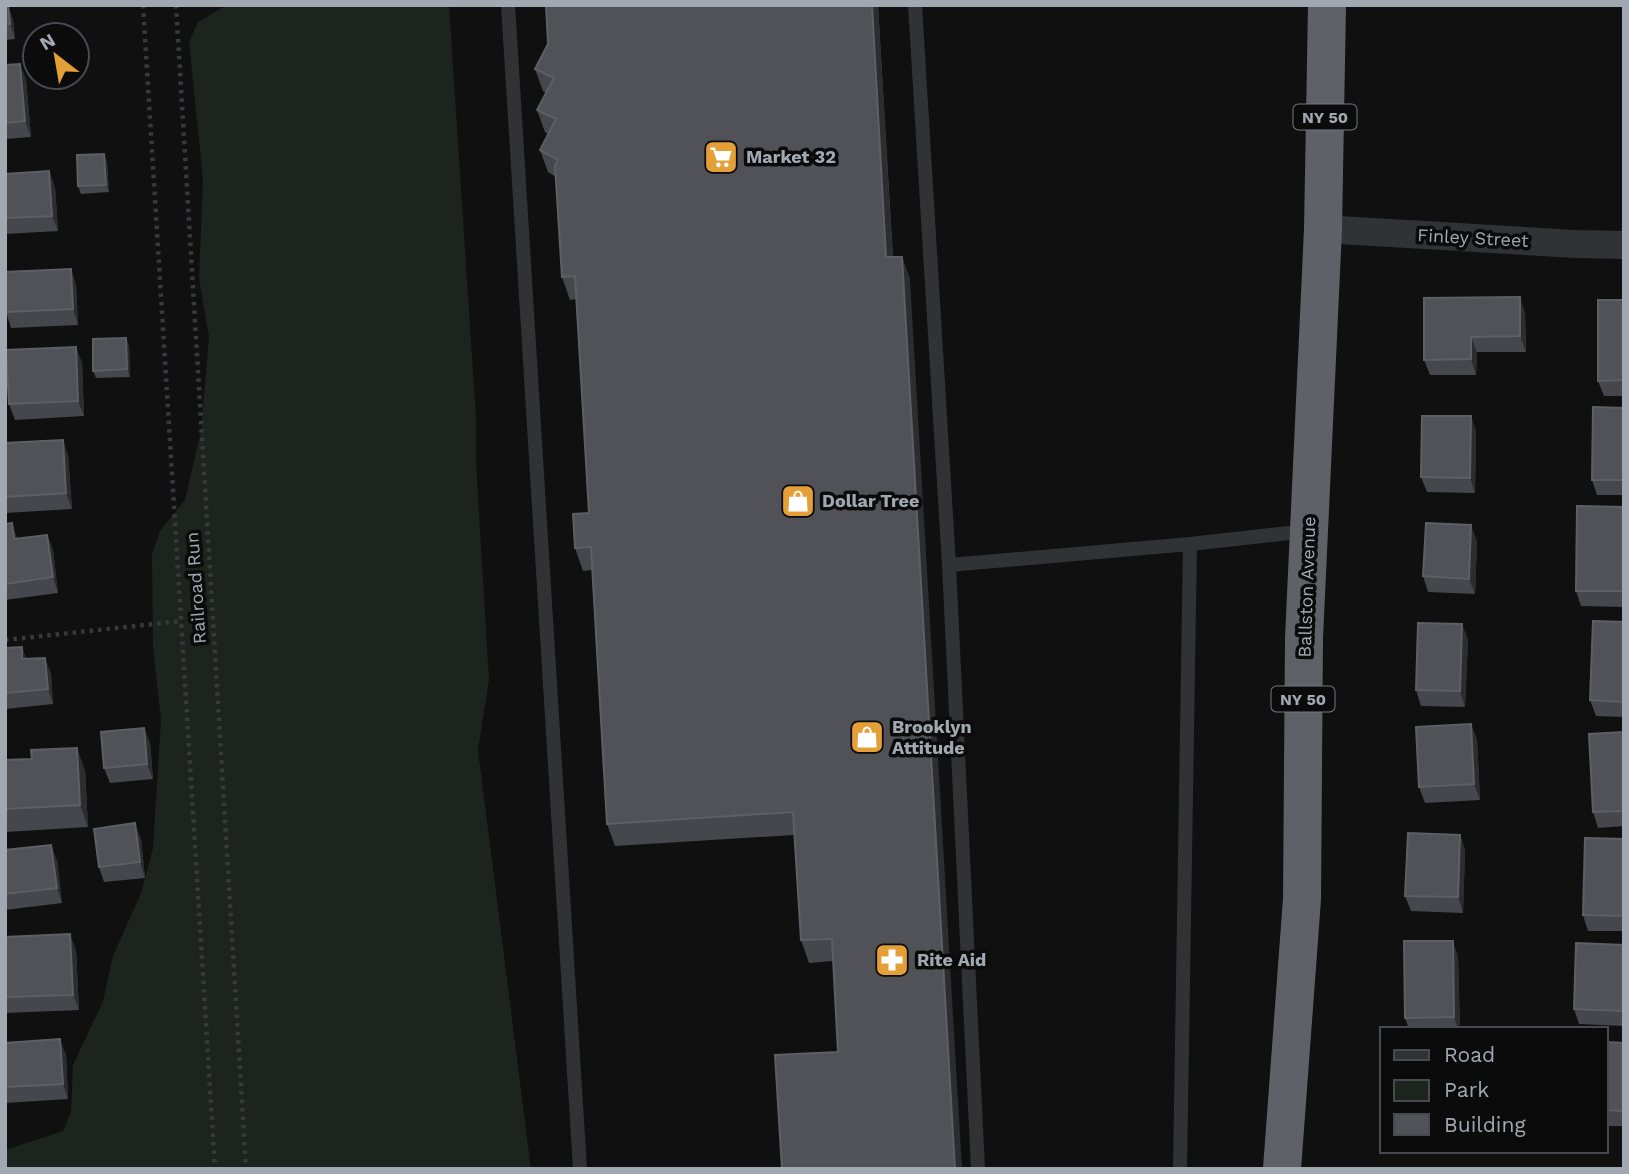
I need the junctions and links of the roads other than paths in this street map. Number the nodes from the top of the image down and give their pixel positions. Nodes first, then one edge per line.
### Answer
1 (508, 5) edge
2 (915, 5) edge
3 (1327, 5) edge
4 (1323, 229) junction
5 (1624, 245) edge
6 (1309, 531) junction
7 (1190, 544) junction
8 (949, 565) junction
9 (580, 1169) edge
10 (978, 1169) edge
11 (1180, 1169) edge
12 (1282, 1169) edge

1 - 9 lane
2 - 8 lane
3 - 4 highway, Ballston Avenue / NY 50
4 - 5 street, Finley Street
4 - 6 highway, Ballston Avenue / NY 50
6 - 7 lane
6 - 12 highway, Ballston Avenue / NY 50
7 - 8 lane
7 - 11 lane
8 - 10 lane

